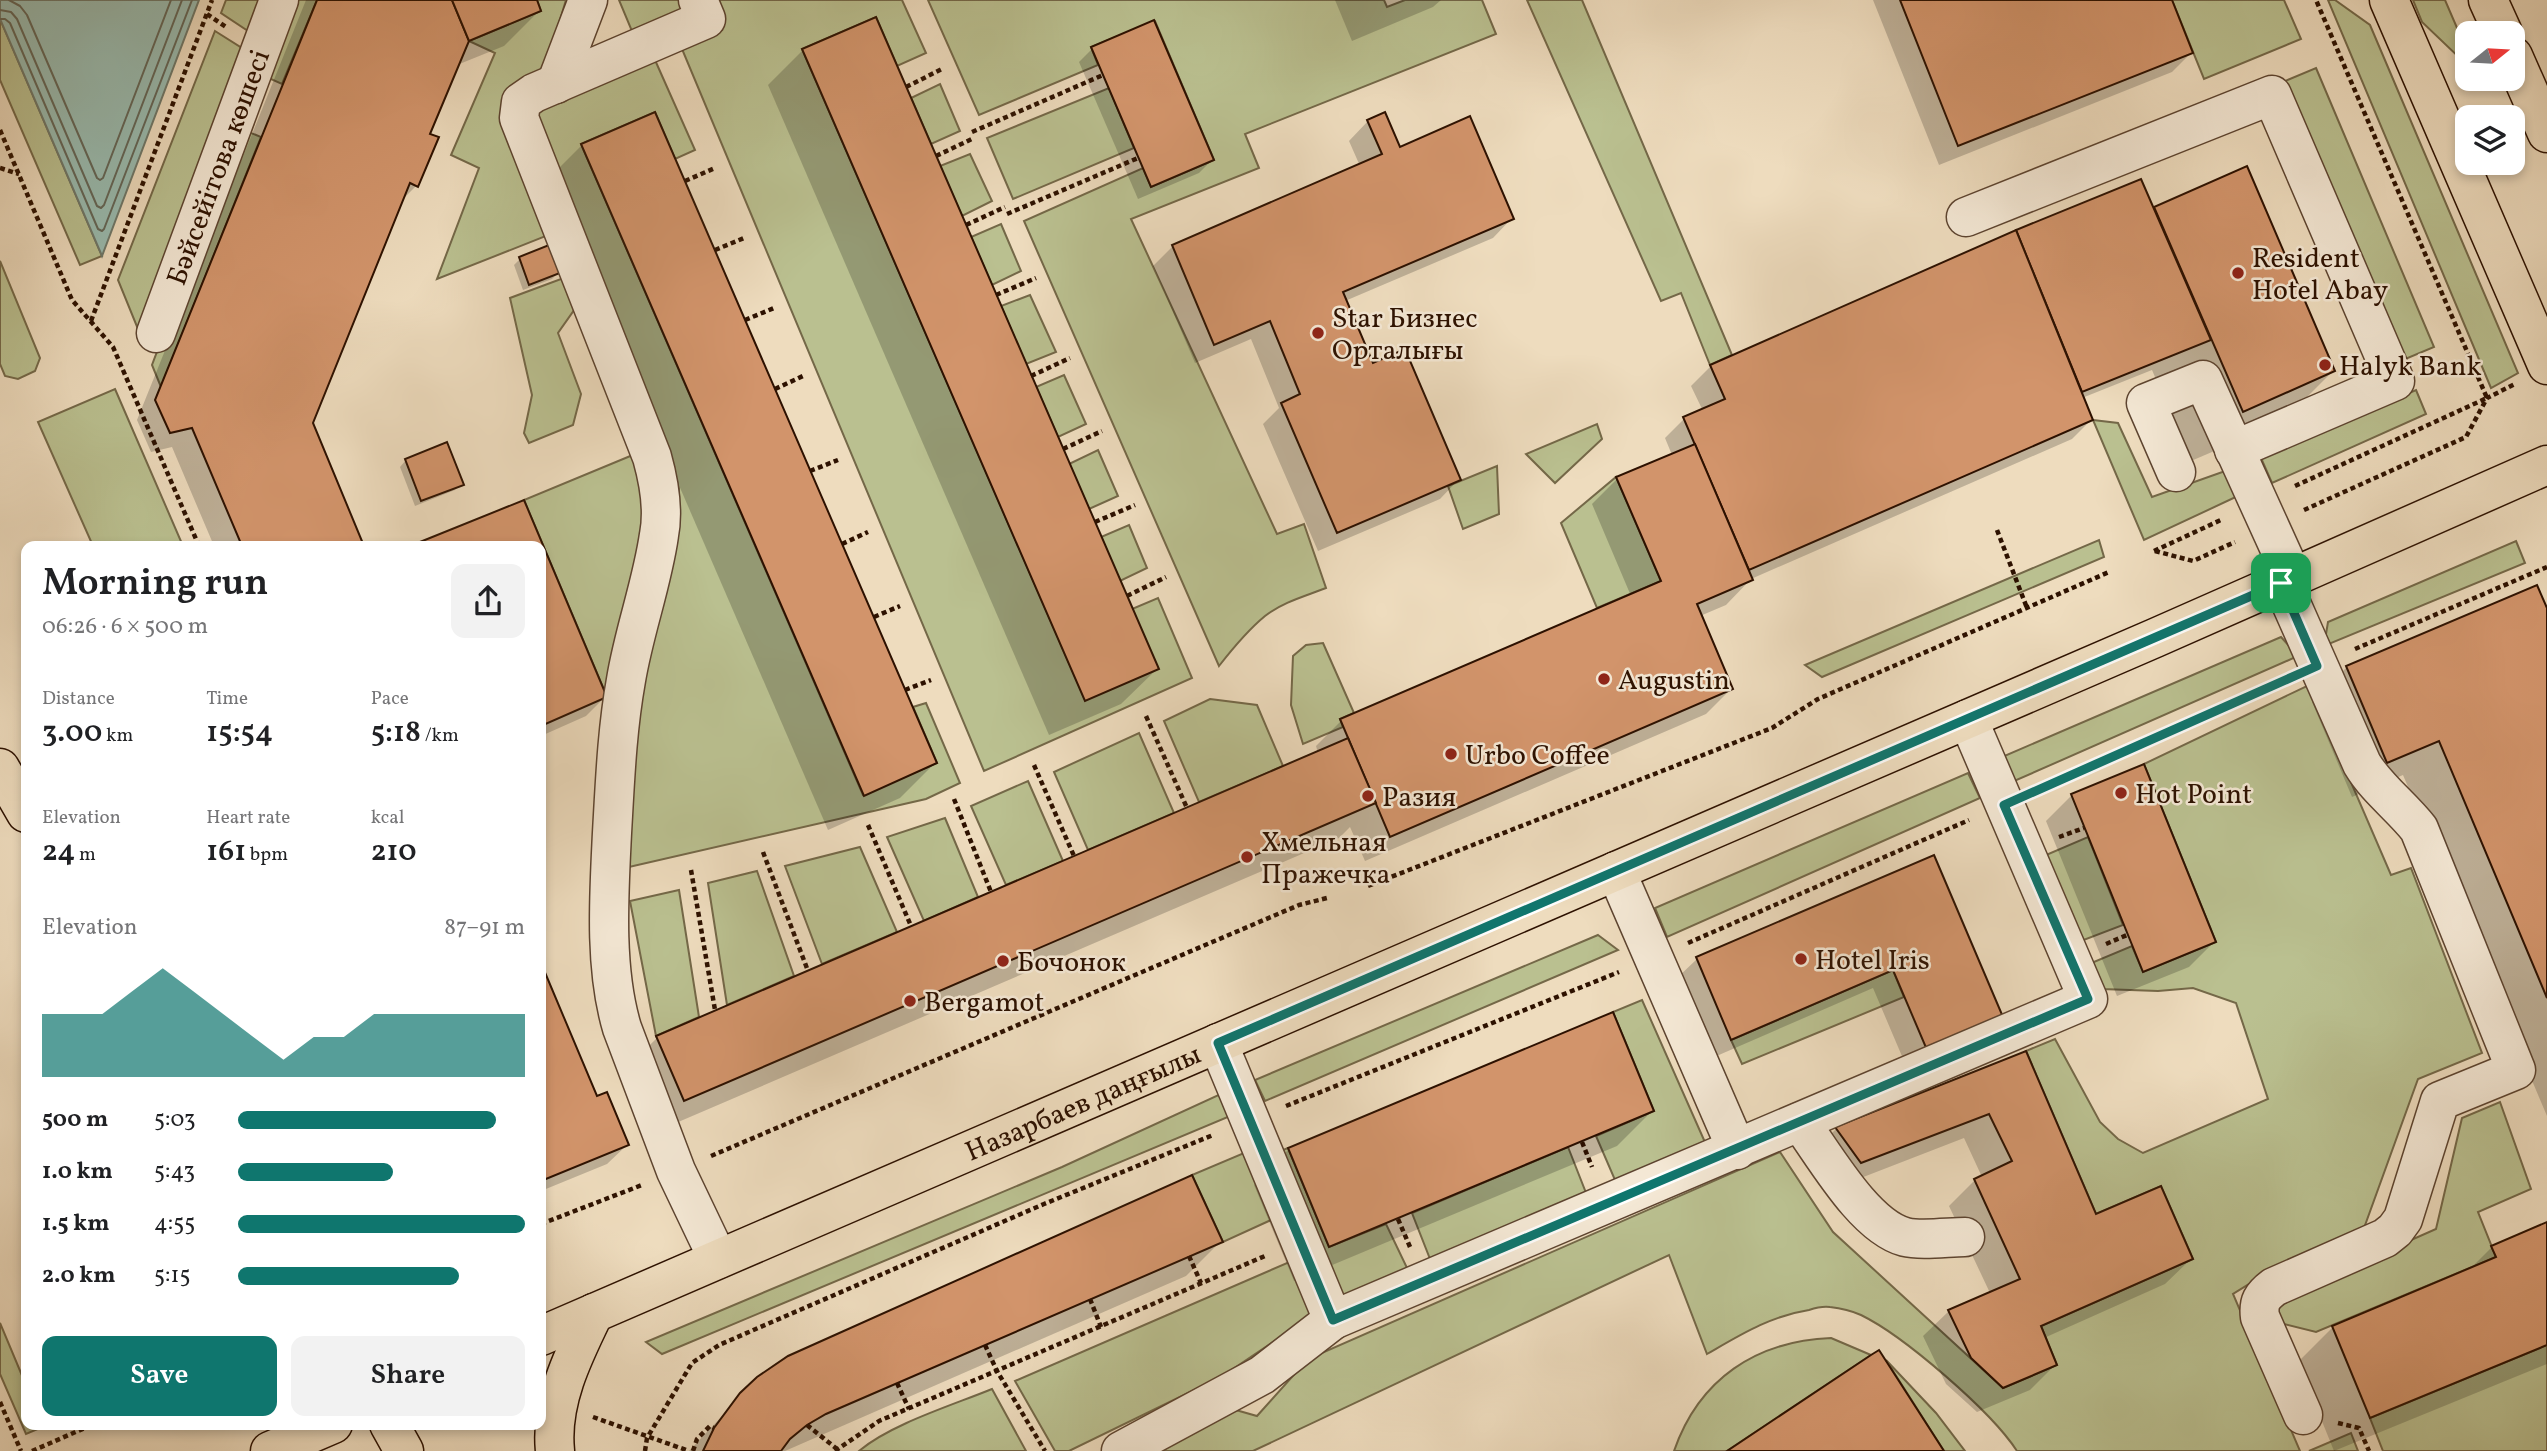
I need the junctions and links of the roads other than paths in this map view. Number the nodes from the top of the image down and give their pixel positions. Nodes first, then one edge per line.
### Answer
1 (279, 0) edge
2 (588, 0) edge
3 (698, 0) edge
4 (2389, 0) edge
5 (2488, 0) edge
6 (2498, 21) edge
7 (2525, 83) edge
8 (556, 84) junction
9 (2547, 133) edge
10 (1966, 217) dead end
11 (156, 333) dead end
12 (2532, 374) edge
13 (2234, 450) junction
14 (2547, 465) edge
15 (2176, 472) dead end
16 (2287, 581) junction
17 (1968, 719) junction
18 (0, 768) edge
19 (21, 804) edge
20 (1616, 871) junction
21 (1218, 1043) junction
22 (1800, 1122) junction
23 (1737, 1150) junction
24 (1965, 1237) dead end
25 (718, 1259) junction
26 (594, 1313) junction
27 (1333, 1320) junction
28 (546, 1334) edge
29 (2303, 1415) dead end
30 (319, 1430) edge
31 (392, 1430) edge
32 (270, 1451) edge
33 (404, 1451) edge
34 (555, 1451) edge
35 (1121, 1451) edge

1 - 11 street, Бәйсейітова көшесі
2 - 8 street
3 - 8 street
4 - 12 main road
5 - 6 main road
7 - 9 main road
8 - 25 street
10 - 13 street
13 - 15 street
13 - 16 street
14 - 16 main road, Назарбаев даңғылы
16 - 17 main road, Назарбаев даңғылы
16 - 29 street
17 - 20 main road, Назарбаев даңғылы
17 - 22 street
18 - 19 main road
20 - 21 main road, Назарбаев даңғылы
20 - 23 street
21 - 25 main road, Назарбаев даңғылы
21 - 27 street
22 - 23 street
22 - 24 street
23 - 27 street
25 - 26 main road, Назарбаев даңғылы
26 - 28 main road, Назарбаев даңғылы
26 - 34 main road
27 - 35 street
30 - 32 main road
31 - 33 main road

